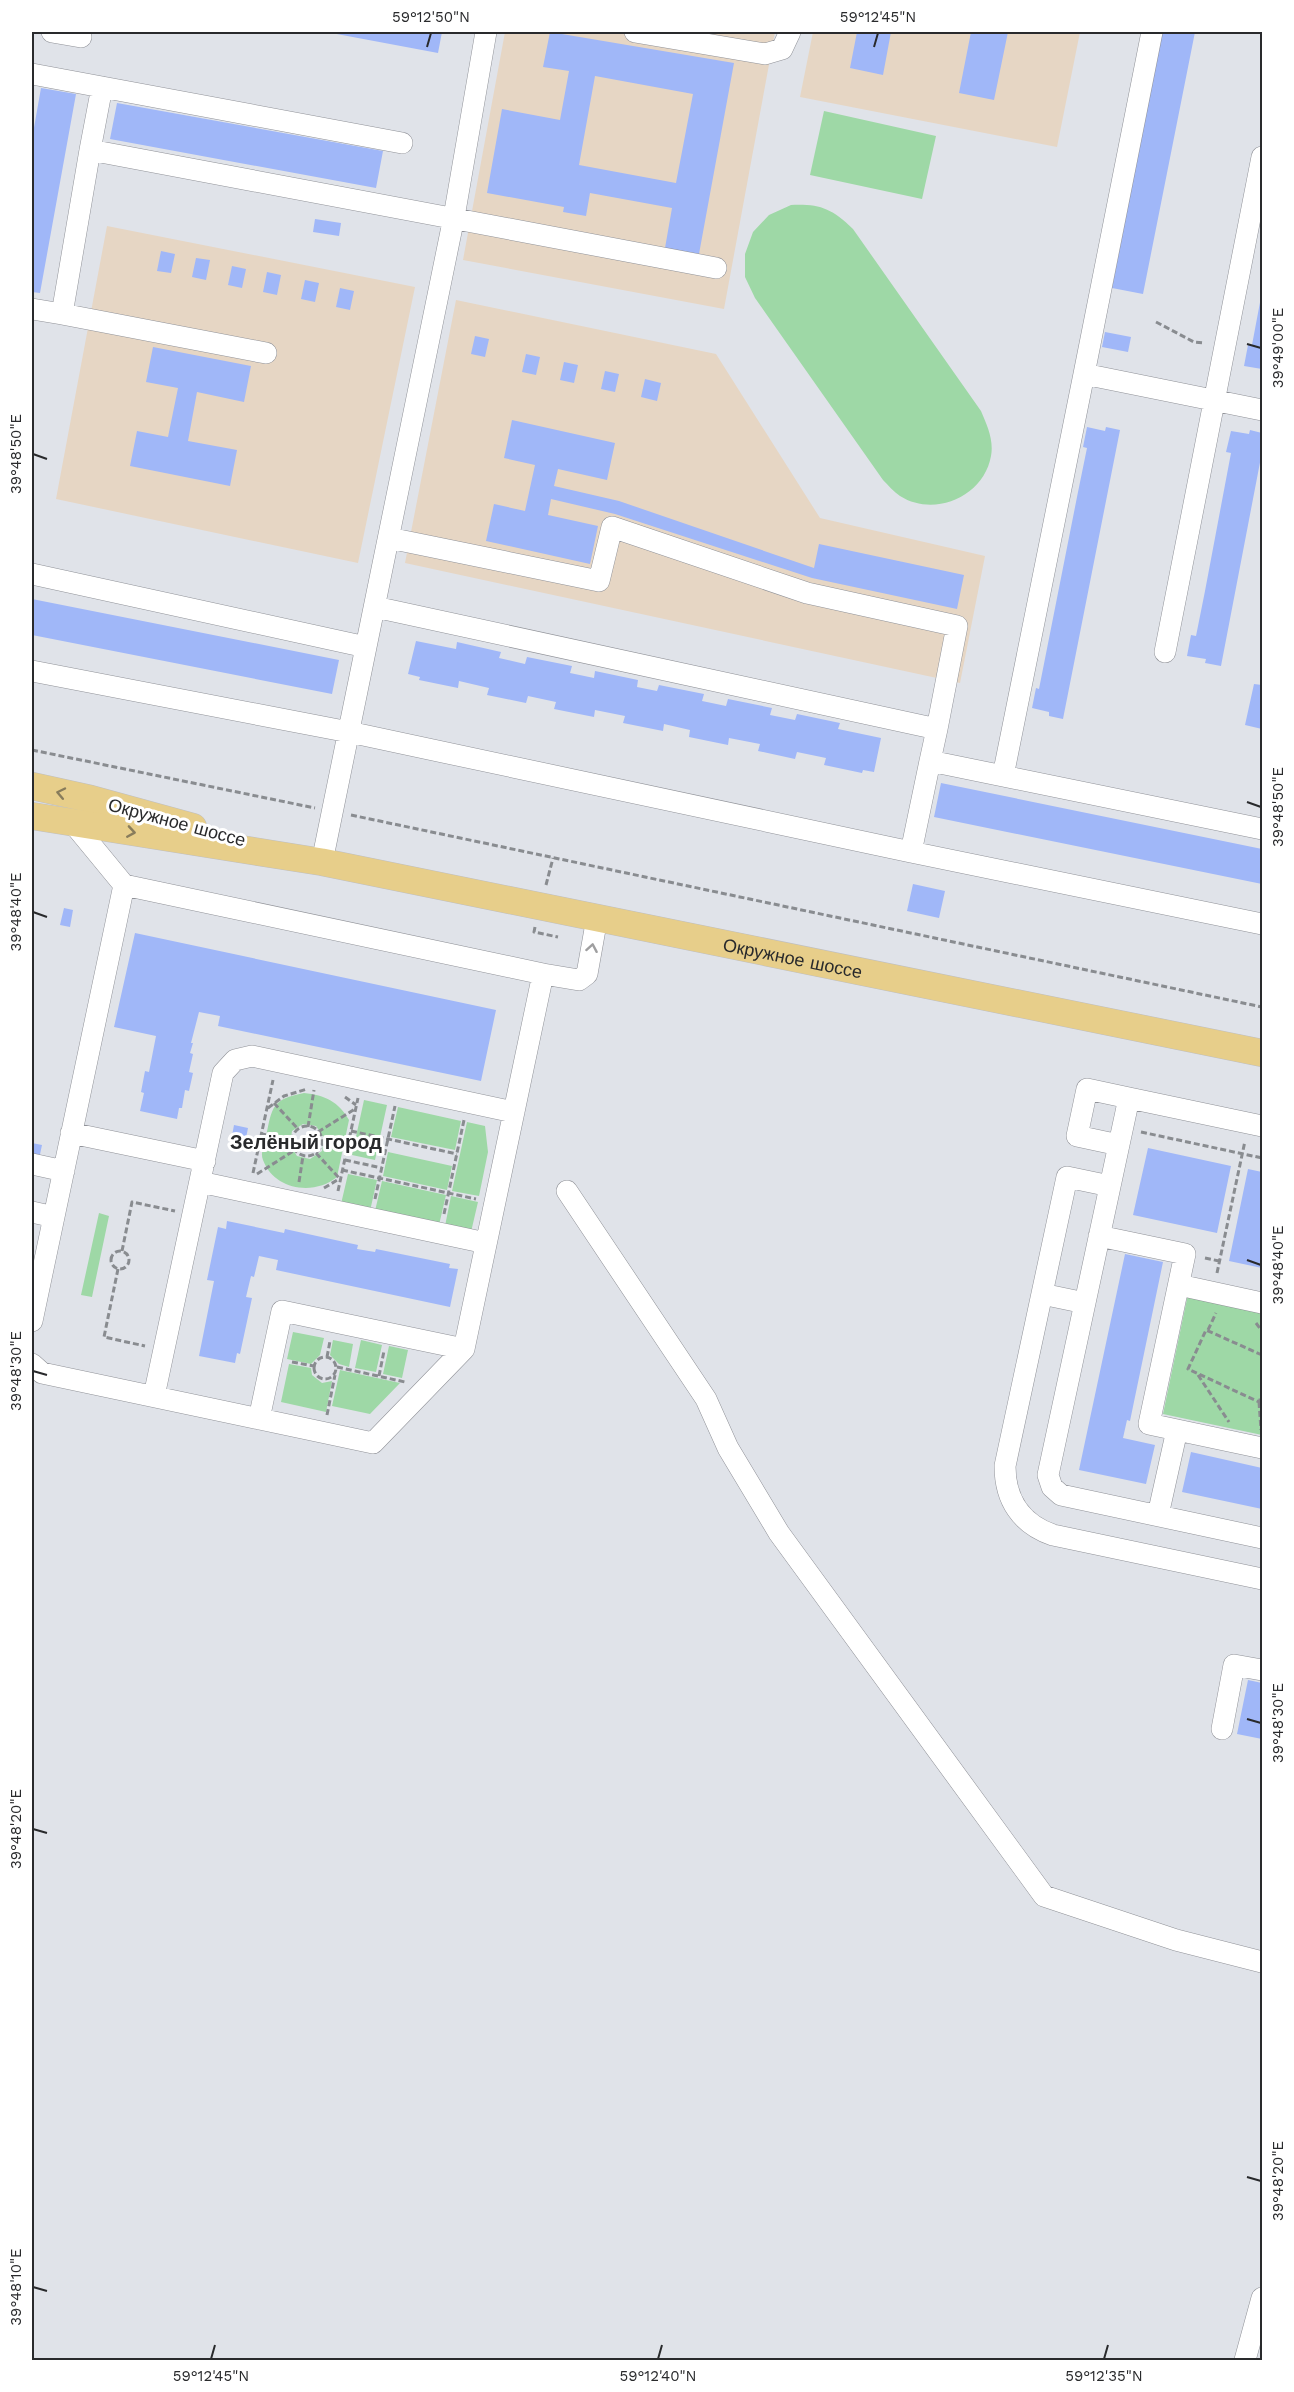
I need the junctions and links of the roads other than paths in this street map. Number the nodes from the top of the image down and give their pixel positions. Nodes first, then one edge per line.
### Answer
1 (52, 32) edge
2 (486, 32) edge
3 (635, 32) edge
4 (790, 32) edge
5 (1152, 32) edge
6 (81, 37) dead end
7 (32, 74) edge
8 (102, 87) junction
9 (402, 143) dead end
10 (90, 150) junction
11 (1263, 157) edge
12 (454, 217) junction
13 (716, 267) dead end
14 (32, 309) edge
15 (62, 314) junction
16 (266, 353) dead end
17 (1084, 374) junction
18 (1214, 400) junction
19 (1263, 410) edge
20 (389, 538) junction
21 (32, 574) edge
22 (375, 607) junction
23 (366, 647) junction
24 (1166, 652) dead end
25 (32, 671) edge
26 (937, 729) junction
27 (349, 732) junction
28 (930, 761) junction
29 (1003, 776) junction
30 (32, 786) edge
31 (32, 816) edge
32 (73, 823) junction
33 (1263, 829) edge
34 (911, 852) junction
35 (322, 862) junction
36 (124, 885) junction
37 (597, 918) junction
38 (1263, 924) edge
39 (543, 974) junction
40 (1263, 1053) edge
41 (1129, 1098) junction
42 (514, 1112) junction
43 (1263, 1126) edge
44 (71, 1133) junction
45 (1120, 1137) junction
46 (204, 1161) junction
47 (32, 1164) edge
48 (64, 1171) junction
49 (200, 1182) junction
50 (1110, 1186) junction
51 (567, 1191) dead end
52 (32, 1212) edge
53 (54, 1217) junction
54 (1100, 1236) junction
55 (486, 1243) junction
56 (38, 1262) edge
57 (1179, 1285) junction
58 (1042, 1294) junction
59 (1085, 1303) junction
60 (1263, 1303) edge
61 (32, 1312) edge
62 (464, 1349) junction
63 (32, 1364) edge
64 (154, 1396) junction
65 (259, 1419) junction
66 (1177, 1430) junction
67 (1263, 1448) edge
68 (1158, 1515) junction
69 (1263, 1538) edge
70 (1263, 1580) edge
71 (1263, 1670) edge
72 (1222, 1729) dead end
73 (1263, 1962) edge
74 (1263, 2298) edge
75 (1245, 2361) edge

1 - 6 street
2 - 12 street
3 - 4 street
5 - 17 street
7 - 8 street
8 - 9 street
8 - 10 street
10 - 12 street
10 - 15 street
11 - 18 street
12 - 13 street
12 - 20 street
14 - 15 street
15 - 16 street
17 - 18 street
17 - 29 street
18 - 19 street
18 - 24 street
20 - 22 street
20 - 26 street
21 - 23 street
22 - 23 street
22 - 26 street
23 - 27 street
25 - 27 street
26 - 28 street
27 - 34 street
27 - 35 street
28 - 29 street
28 - 34 street
29 - 33 street
35 -> 30 main road, Окружное шоссе
31 - 32 main road, Окружное шоссе
32 -> 35 main road, Окружное шоссе
32 - 36 street
34 - 38 street
35 - 37 main road, Окружное шоссе
36 - 39 street
36 - 44 street
39 -> 37 street
37 - 40 main road, Окружное шоссе
39 - 42 street
41 - 43 street
41 - 45 street
41 - 45 street
42 - 46 street
42 - 55 street
44 - 46 street
44 - 48 street
45 - 50 street
46 - 49 street
47 - 48 street
48 - 53 street
49 - 55 street
49 - 64 street
50 - 54 street
50 - 58 street
51 - 73 street
52 - 53 street
53 - 56 street
54 - 57 street
54 - 59 street
55 - 62 street
56 - 61 street
57 - 60 street
57 - 66 street
58 - 59 street
58 - 70 street
59 - 68 street
62 - 65 street
62 - 65 street
63 - 64 street
64 - 65 street
66 - 67 street
66 - 68 street
68 - 69 street
71 - 72 street
74 - 75 street

